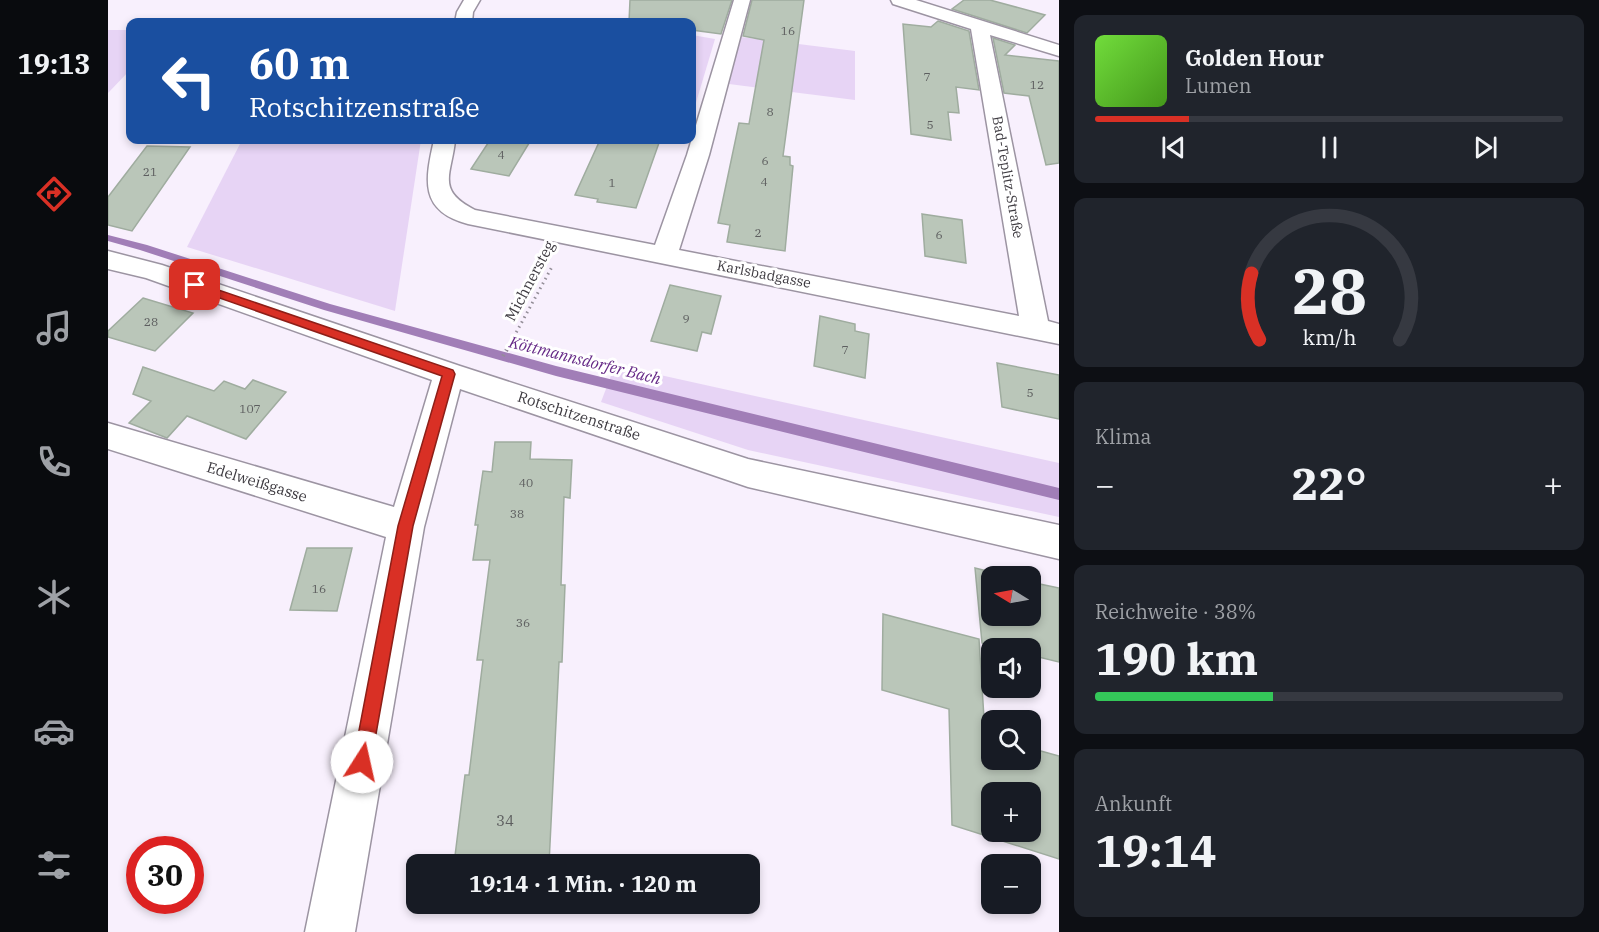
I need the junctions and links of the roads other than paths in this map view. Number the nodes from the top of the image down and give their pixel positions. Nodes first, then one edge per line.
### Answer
1 (472, 0) edge
2 (742, 0) edge
3 (899, 0) edge
4 (464, 18) edge
5 (979, 25) junction
6 (1059, 51) edge
7 (444, 144) edge
8 (665, 254) junction
9 (108, 260) edge
10 (1047, 332) edge
11 (449, 374) junction
12 (108, 436) edge
13 (405, 526) junction
14 (1059, 542) edge
15 (330, 932) edge

1 - 4 street
2 - 8 street
3 - 5 street
5 - 6 street
5 - 10 street, Bad-Teplitz-Straße
7 - 8 street, Karlsbadgasse
8 - 10 street, Karlsbadgasse
9 - 11 street, Rotschitzenstraße
11 - 13 street
11 - 14 street, Rotschitzenstraße
12 - 13 street, Edelweißgasse
13 - 15 street

